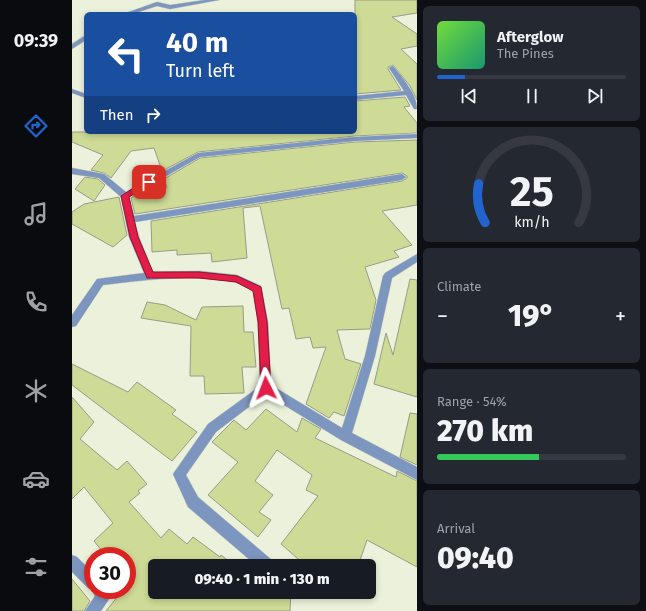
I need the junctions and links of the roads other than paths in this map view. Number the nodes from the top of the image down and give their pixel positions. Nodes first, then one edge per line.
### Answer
1 (216, 0) edge
2 (156, 2) edge
3 (131, 12) edge
4 (84, 38) edge
5 (72, 47) edge
6 (392, 68) dead end
7 (72, 91) edge
8 (409, 93) junction
9 (84, 95) edge
10 (357, 98) edge
11 (417, 107) edge
12 (417, 136) edge
13 (72, 171) edge
14 (402, 177) dead end
15 (124, 196) junction
16 (130, 220) junction
17 (417, 258) edge
18 (150, 276) junction
19 (72, 322) edge
20 (266, 388) junction
21 (345, 436) junction
22 (417, 474) edge
23 (260, 559) edge
24 (72, 562) edge
25 (84, 575) edge
26 (102, 599) edge
27 (92, 611) edge

1 - 2 street
2 - 3 street
4 - 5 street
6 - 8 street
7 - 9 street
8 - 10 street
8 - 11 street
12 - 15 street
13 - 15 street
14 - 16 street
15 - 16 street
16 - 18 street
17 - 21 street
18 - 19 street
18 - 20 street
20 - 21 street
20 - 23 street
21 - 22 street
24 - 25 street
26 - 27 street

